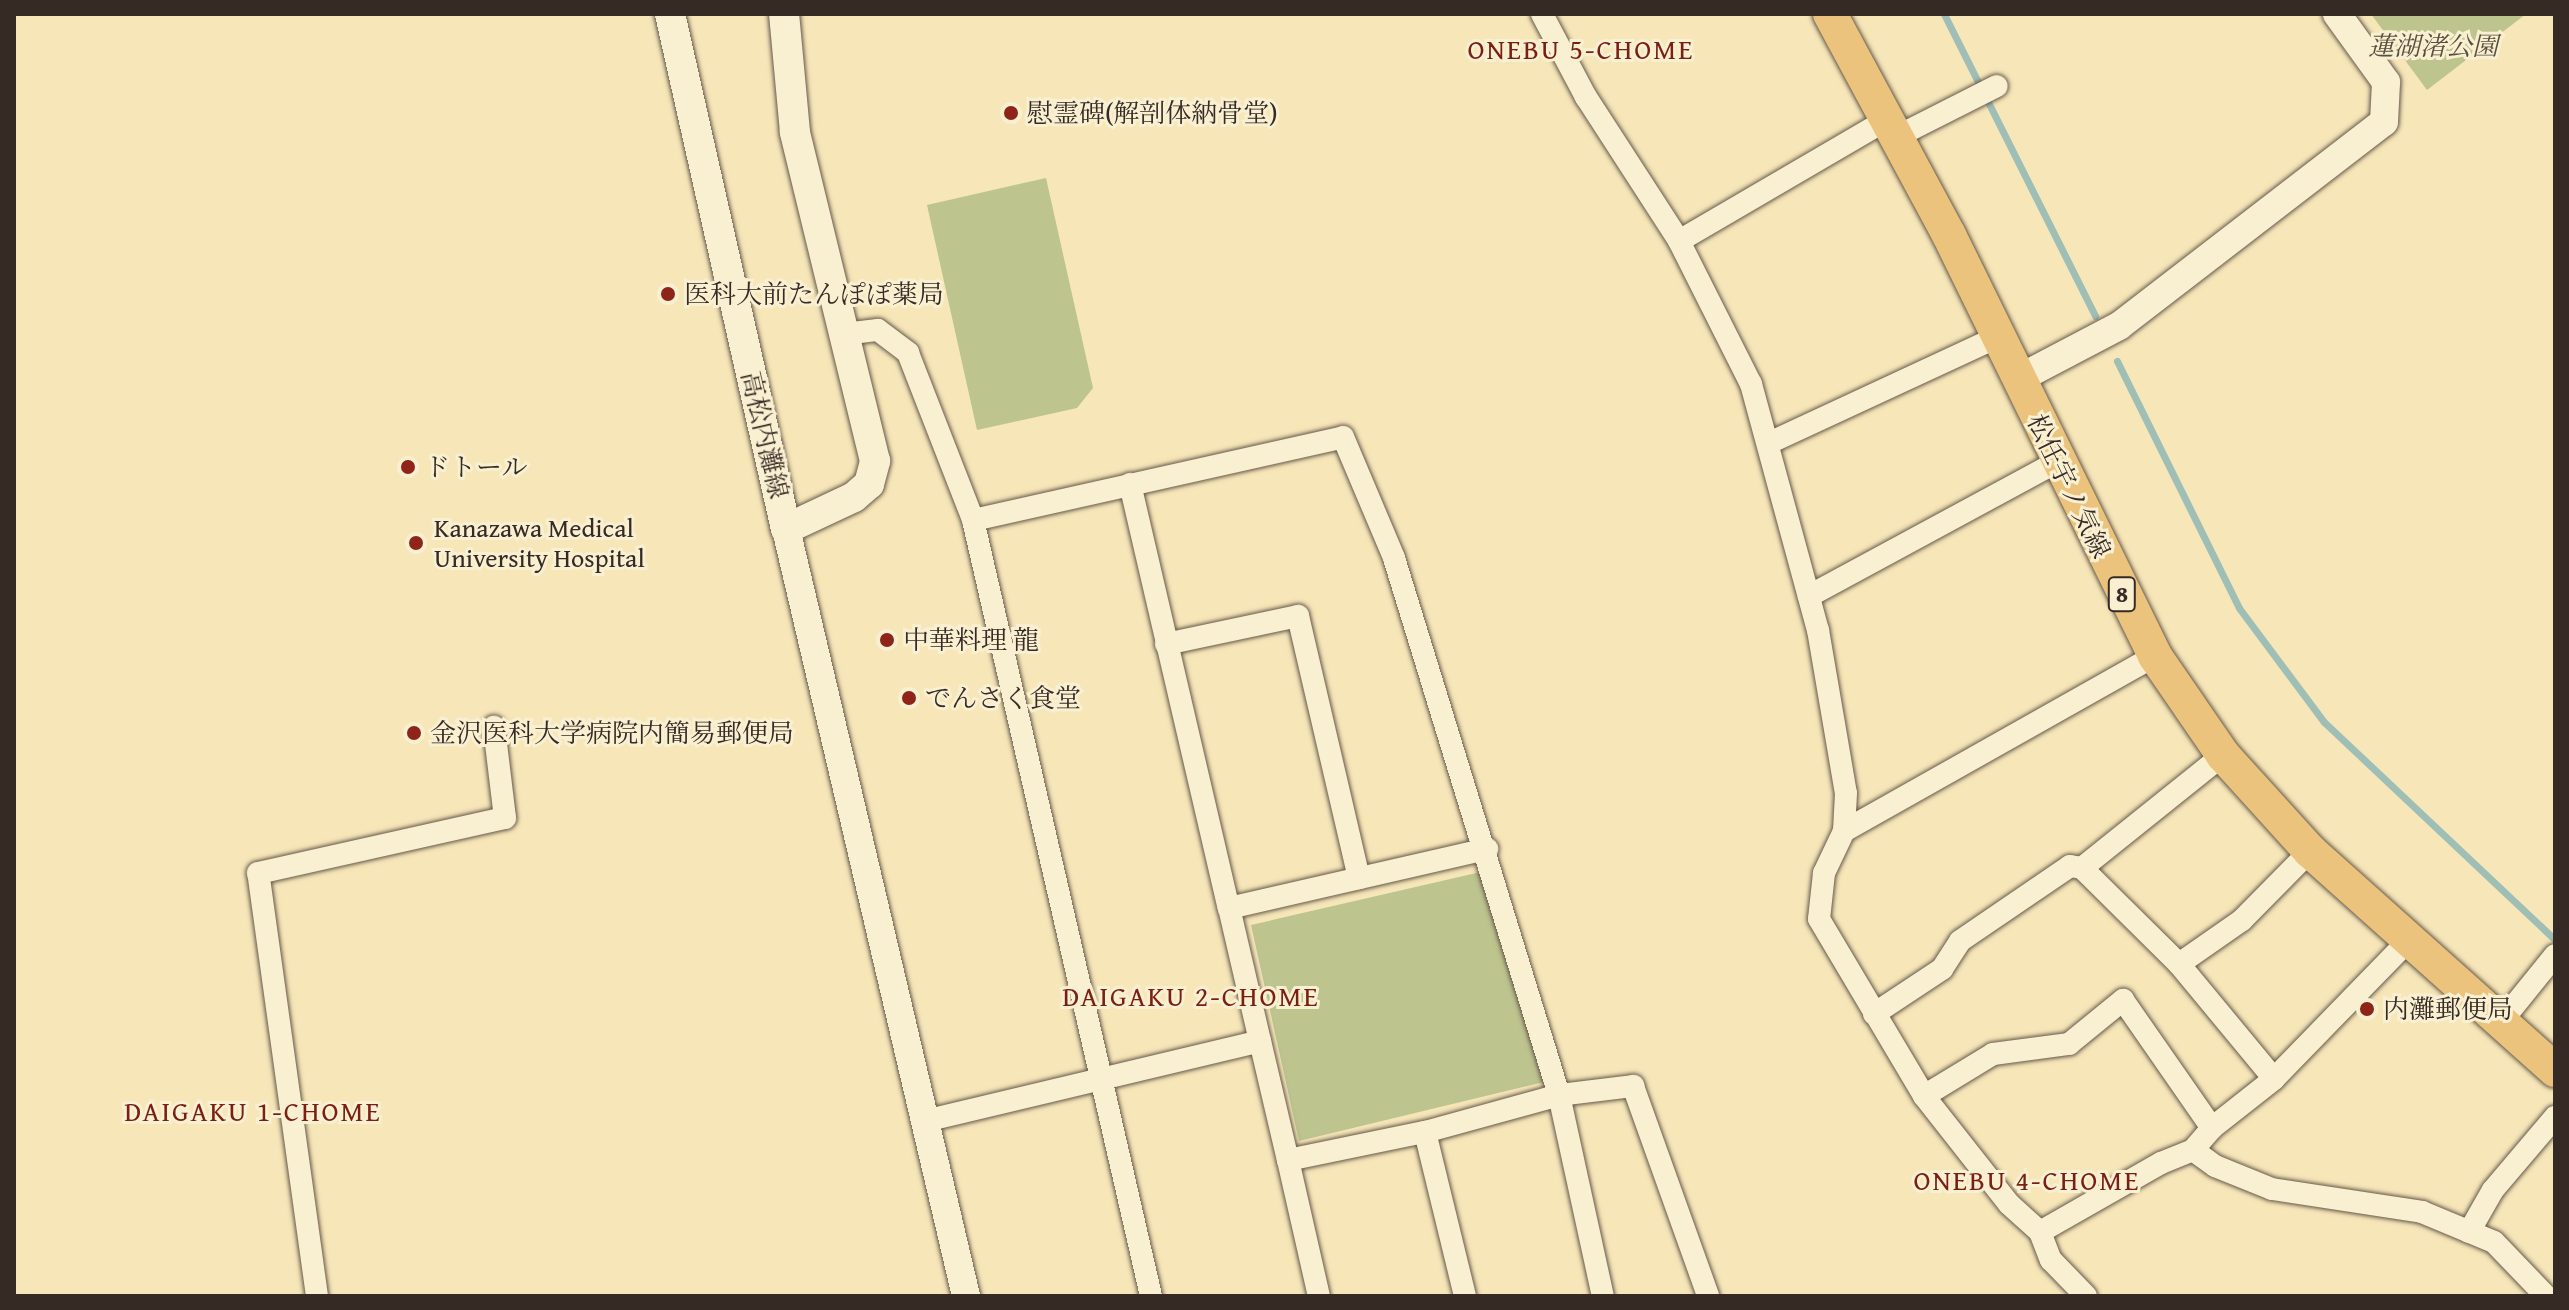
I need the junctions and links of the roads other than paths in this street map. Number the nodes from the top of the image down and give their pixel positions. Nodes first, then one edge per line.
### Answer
1 (670, 14) edge
2 (784, 14) edge
3 (1542, 14) edge
4 (1830, 14) edge
5 (2337, 14) edge
6 (1988, 90) dead end
7 (1889, 130) junction
8 (1679, 241) junction
9 (844, 334) junction
10 (1997, 337) junction
11 (2018, 379) junction
12 (1769, 443) junction
13 (2057, 462) junction
14 (1130, 484) junction
15 (973, 520) junction
16 (786, 529) junction
17 (1809, 596) junction
18 (1166, 644) junction
19 (2155, 656) junction
20 (494, 727) dead end
21 (2223, 755) junction
22 (1844, 831) junction
23 (1487, 849) junction
24 (2310, 851) junction
25 (2082, 868) junction
26 (1359, 878) junction
27 (1229, 908) junction
28 (2408, 941) junction
29 (2552, 962) edge
30 (2179, 964) junction
31 (1874, 1014) junction
32 (2501, 1022) junction
33 (1260, 1041) junction
34 (2555, 1070) edge
35 (1099, 1078) junction
36 (2274, 1079) junction
37 (1559, 1095) junction
38 (1924, 1096) junction
39 (2555, 1117) edge
40 (925, 1121) junction
41 (2212, 1128) junction
42 (1425, 1132) junction
43 (2193, 1150) junction
44 (1288, 1160) junction
45 (2040, 1232) junction
46 (2469, 1232) junction
47 (317, 1296) edge
48 (966, 1296) edge
49 (1151, 1296) edge
50 (1319, 1296) edge
51 (1465, 1296) edge
52 (1603, 1296) edge
53 (1708, 1296) edge
54 (2086, 1296) edge
55 (2546, 1296) edge

1 - 16 main road, 高松内灘線
2 - 9 main road, 高松内灘線
3 - 8 street
4 - 7 main road, 松任宇ノ気線 / 8
5 - 11 street
6 - 7 street
7 - 8 street
7 - 10 main road, 松任宇ノ気線 / 8
8 - 12 street
9 - 15 street
9 - 16 main road, 高松内灘線
10 - 11 main road, 松任宇ノ気線 / 8
10 - 12 street
11 - 13 main road, 松任宇ノ気線 / 8
12 - 17 street
13 - 17 street
13 - 19 main road, 松任宇ノ気線 / 8
14 - 15 street
14 - 18 street
14 - 23 street
15 - 35 street
16 - 40 street
17 - 22 street
18 - 26 street
18 - 27 street
19 - 21 main road, 松任宇ノ気線 / 8
19 - 22 street
20 - 47 street
21 - 24 main road, 松任宇ノ気線 / 8
21 - 25 street
22 - 31 street
23 - 26 street
23 - 37 street
24 - 28 main road, 松任宇ノ気線 / 8
24 - 30 street
25 - 30 street
25 - 31 street
26 - 27 street
27 - 33 street
28 - 32 main road, 松任宇ノ気線 / 8
28 - 36 street
29 - 32 street
30 - 36 street
31 - 38 street
32 - 34 main road, 松任宇ノ気線 / 8
33 - 35 street
33 - 44 street
35 - 40 street
35 - 49 street
36 - 41 street
37 - 42 street
37 - 52 street
37 - 53 street
38 - 41 street
38 - 45 street
39 - 46 street
40 - 48 street
41 - 43 street
42 - 44 street
42 - 51 street
43 - 45 street
43 - 46 street
44 - 50 street
45 - 54 street
46 - 55 street

